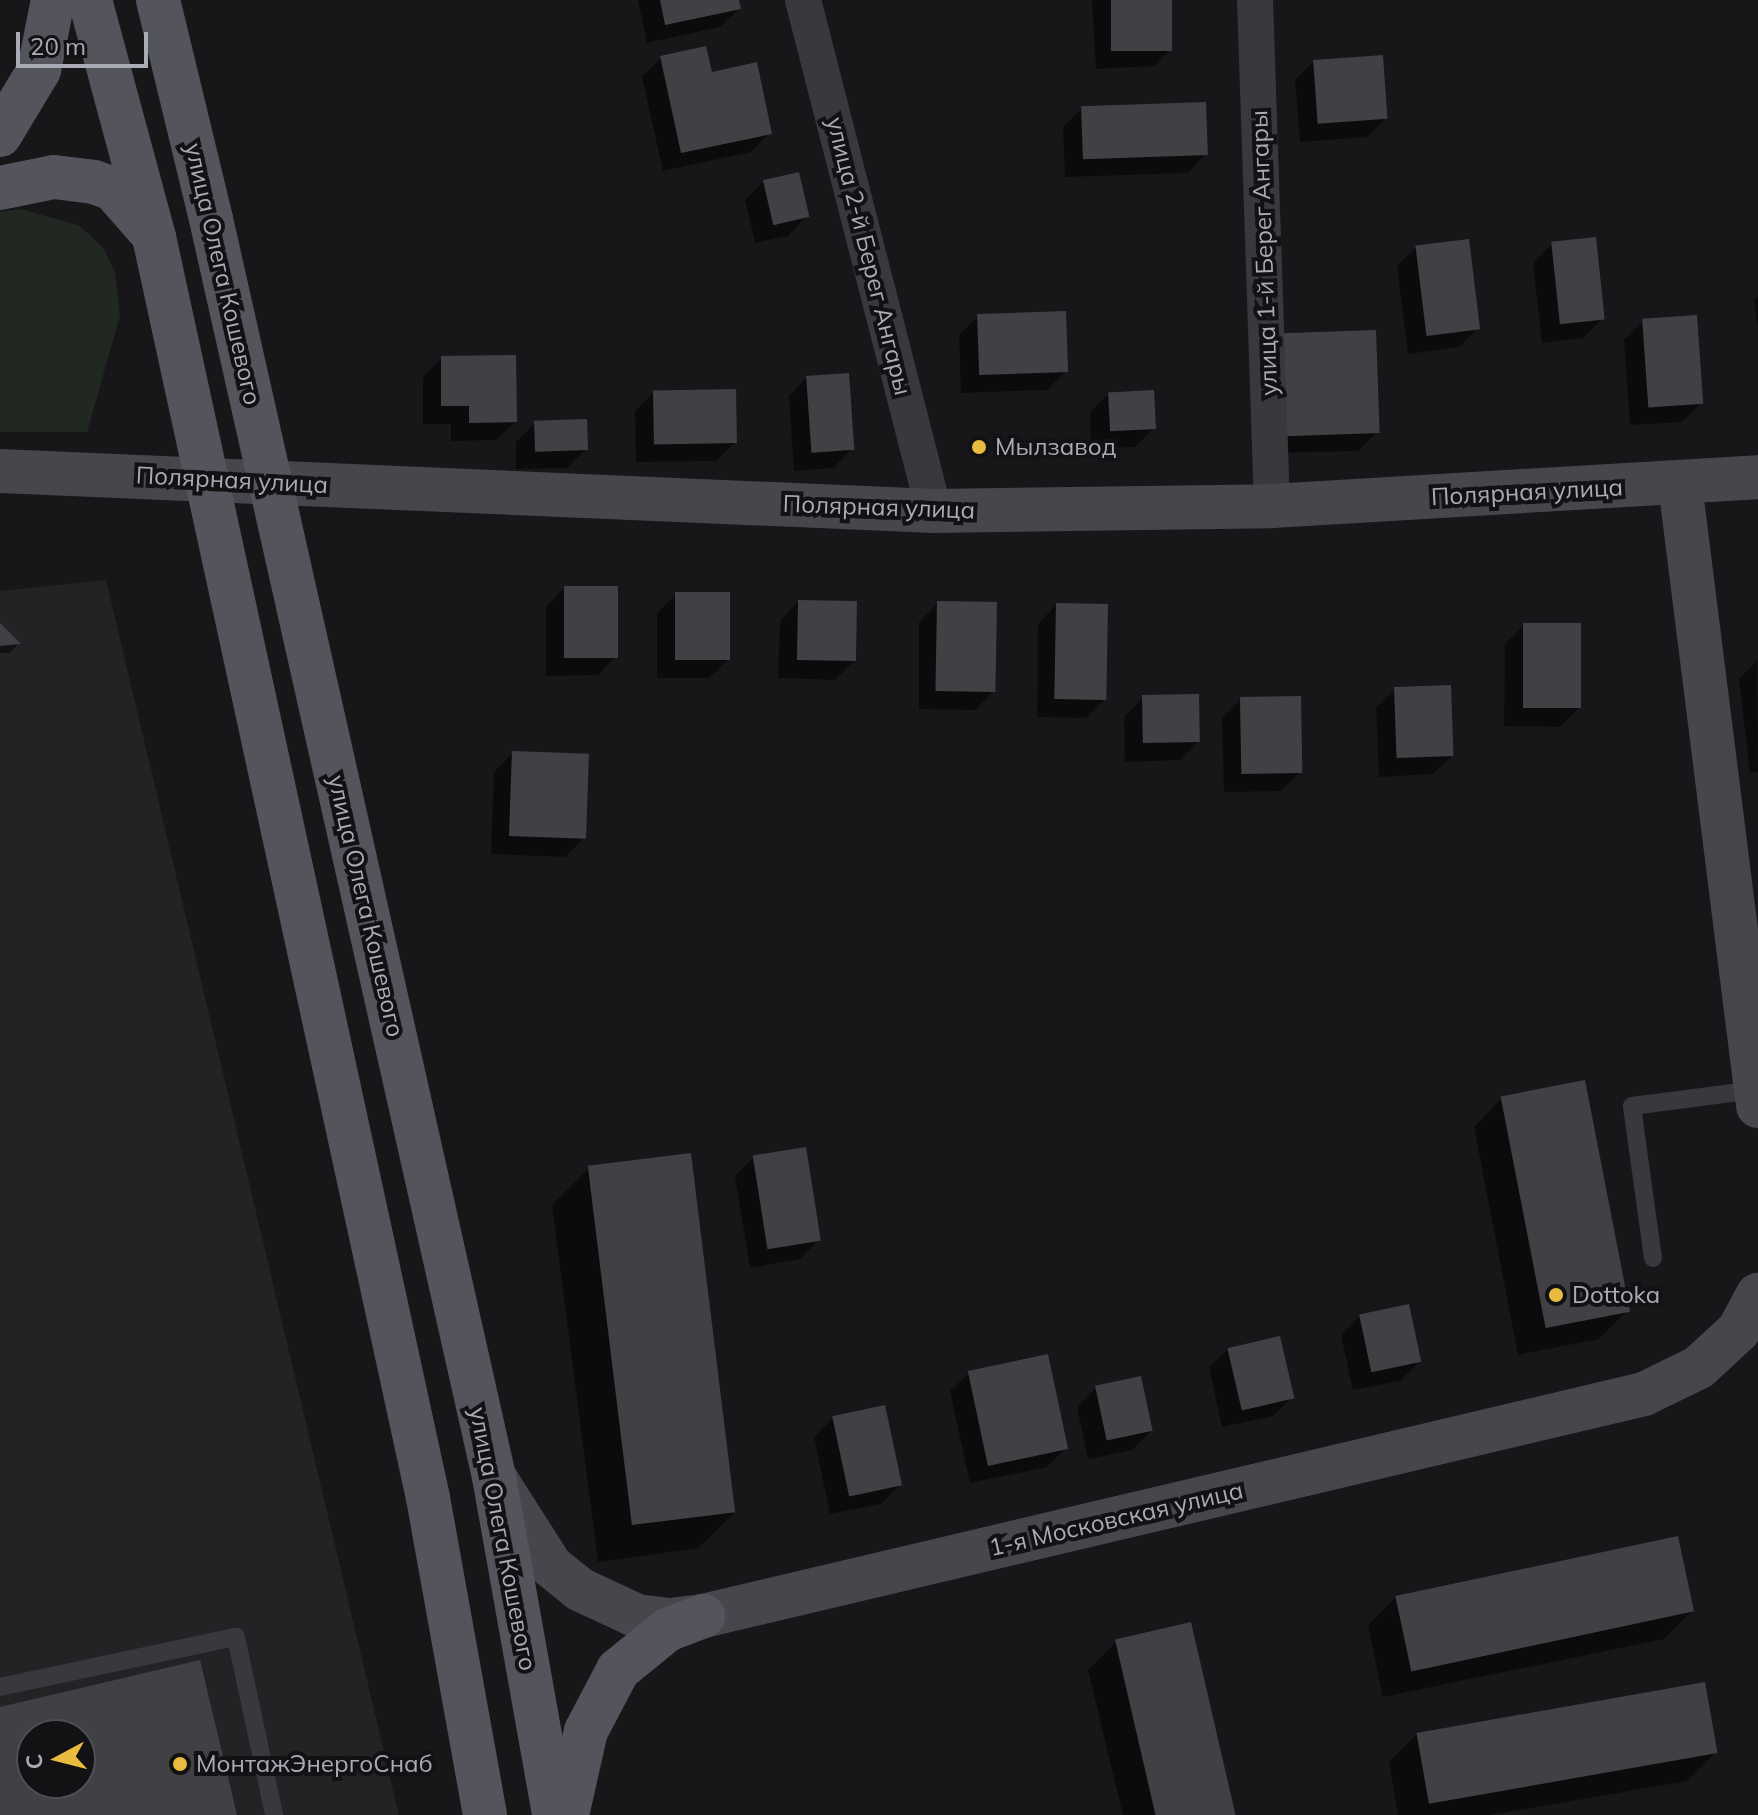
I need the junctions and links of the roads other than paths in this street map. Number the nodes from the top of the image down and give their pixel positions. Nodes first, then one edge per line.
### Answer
1 (53, 0) edge
2 (90, 0) edge
3 (158, 0) edge
4 (803, 0) edge
5 (1255, 0) edge
6 (0, 135) edge
7 (0, 188) edge
8 (154, 237) junction
9 (0, 471) edge
10 (1758, 477) edge
11 (1680, 484) junction
12 (1272, 506) junction
13 (934, 511) junction
14 (1757, 1098) edge
15 (1653, 1258) dead end
16 (1758, 1295) edge
17 (494, 1477) junction
18 (703, 1616) junction
19 (0, 1687) edge
20 (274, 1815) edge
21 (485, 1815) edge
22 (554, 1815) edge
23 (567, 1815) edge

1 - 6 main road
2 - 8 main road
3 - 17 main road, улица Олега Кошевого, bridge
4 - 13 street, улица 2-й Берег Ангары
5 - 12 street, улица 1-й Берег Ангары
7 - 8 main road
8 - 21 main road, bridge
9 - 13 main road, Полярная улица
10 - 11 main road, Полярная улица
11 - 12 main road, Полярная улица
11 - 14 main road
12 - 13 main road, Полярная улица
14 - 15 lane
16 - 18 main road, 1-я Московская улица
17 - 18 main road, 1-я Московская улица
17 - 22 main road, улица Олега Кошевого
18 - 23 main road
19 - 20 lane

